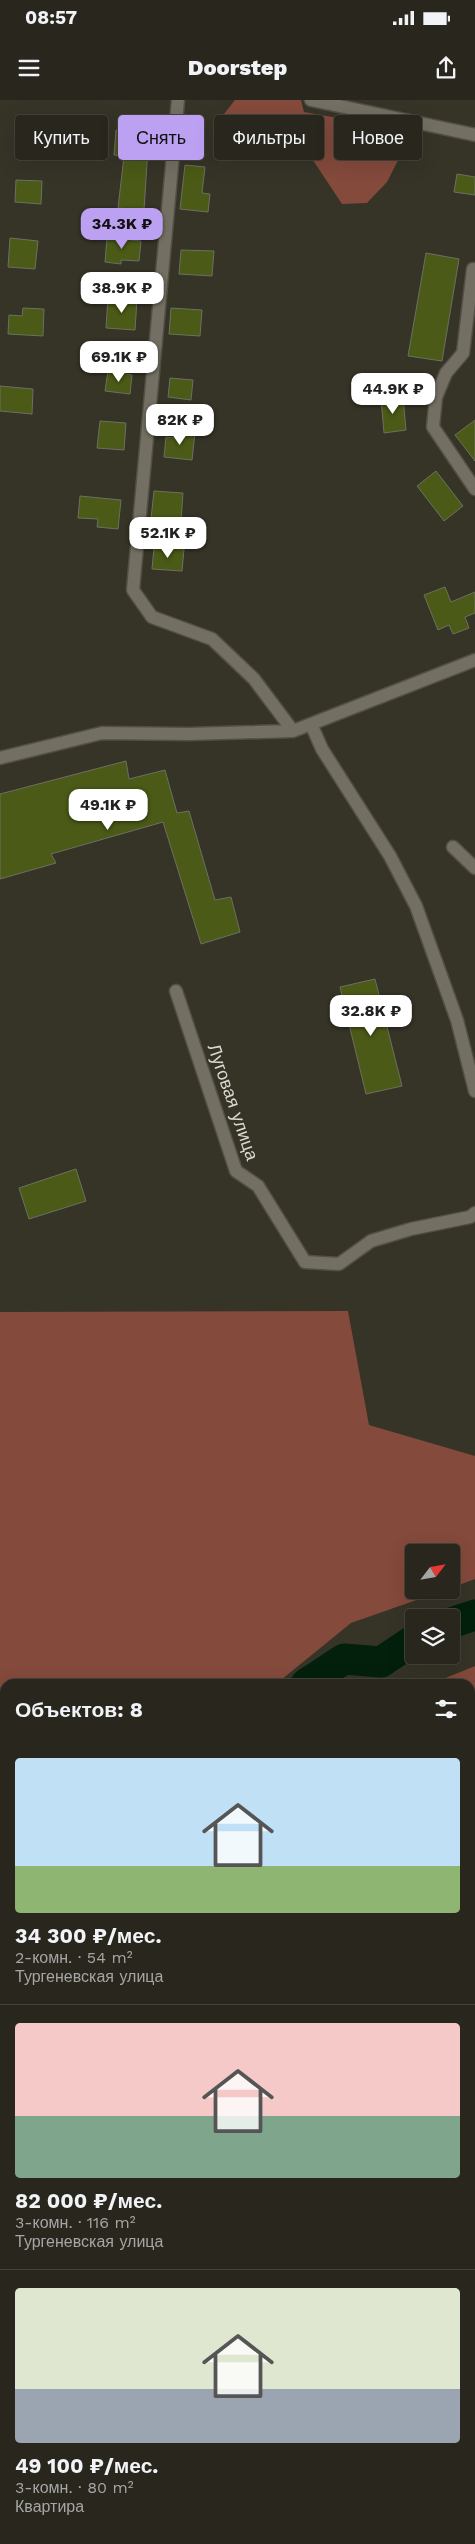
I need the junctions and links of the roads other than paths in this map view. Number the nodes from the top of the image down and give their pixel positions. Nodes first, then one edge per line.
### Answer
1 (178, 100) edge
2 (311, 100) edge
3 (475, 135) edge
4 (474, 269) dead end
5 (475, 490) edge
6 (475, 660) edge
7 (311, 724) junction
8 (293, 731) junction
9 (0, 758) edge
10 (453, 847) dead end
11 (475, 868) edge
12 (176, 991) dead end
13 (475, 1092) edge
14 (475, 1213) edge

1 - 8 street
2 - 3 street
4 - 5 street
6 - 7 street
7 - 8 street
7 - 13 street
8 - 9 street
10 - 11 street
12 - 14 street, Луговая улица

